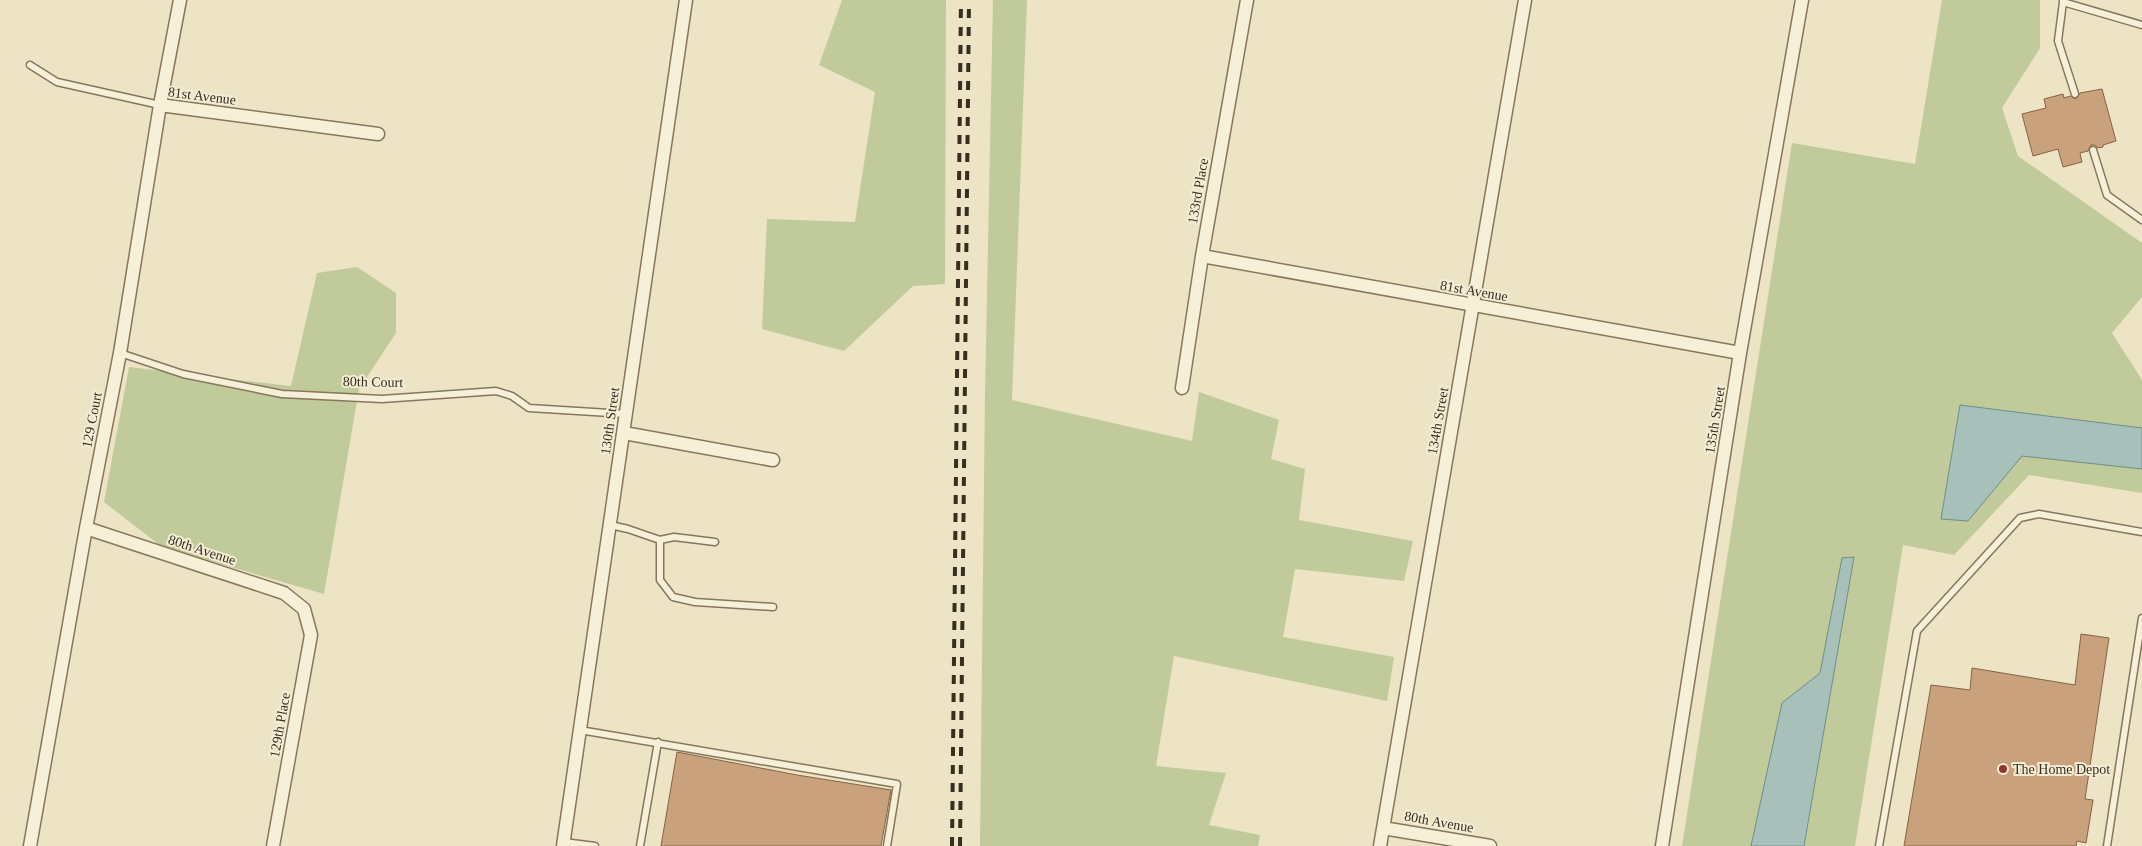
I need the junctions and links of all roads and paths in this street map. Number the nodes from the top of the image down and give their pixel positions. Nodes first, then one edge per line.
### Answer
1 (180, 0) edge
2 (686, 0) edge
3 (1247, 0) edge
4 (1525, 0) edge
5 (1802, 0) edge
6 (2063, 1) edge
7 (2142, 25) edge
8 (30, 65) dead end
9 (2075, 94) dead end
10 (160, 105) junction
11 (378, 134) dead end
12 (2093, 150) dead end
13 (2142, 220) edge
14 (1202, 256) junction
15 (1473, 306) junction
16 (120, 353) junction
17 (1740, 353) junction
18 (1182, 388) dead end
19 (626, 414) junction
20 (624, 433) junction
21 (773, 460) dead end
22 (610, 525) junction
23 (86, 528) junction
24 (2142, 532) edge
25 (660, 540) junction
26 (715, 542) dead end
27 (773, 607) dead end
28 (304, 609) joint
29 (2142, 618) edge
30 (580, 730) junction
31 (658, 742) junction
32 (1383, 828) junction
33 (563, 844) edge
34 (30, 846) edge
35 (273, 846) edge
36 (595, 846) edge
37 (640, 846) edge
38 (887, 846) edge
39 (1380, 846) edge
40 (1490, 846) edge
41 (1662, 846) edge
42 (1879, 846) edge
43 (2106, 846) edge

1 - 10 street, 129 Court
2 - 19 street, 130th Street
3 - 14 street, 133rd Place
4 - 15 street, 134th Street
5 - 17 street, 135th Street
6 - 7 lane
6 - 9 lane
8 - 10 lane, 81st Avenue
10 - 11 street, 81st Avenue
10 - 16 street, 129 Court
12 - 13 lane
14 - 15 street, 81st Avenue
14 - 18 street, 133rd Place
15 - 17 street, 81st Avenue
15 - 32 street, 134th Street
16 - 19 lane, 80th Court
16 - 23 street, 129 Court
17 - 41 street, 135th Street
19 - 20 street, 130th Street
20 - 21 street
20 - 22 street, 130th Street
22 - 25 lane
22 - 30 street, 130th Street
23 - 28 street, 80th Avenue
23 - 34 street, 129 Court
24 - 42 lane
25 - 26 lane
25 - 27 lane
28 - 35 street, 129th Place
29 - 43 lane
30 - 31 lane
30 - 33 street, 130th Street
31 - 37 lane
31 - 38 lane
32 - 39 street, 134th Street
32 - 40 street, 80th Avenue
33 - 36 lane

